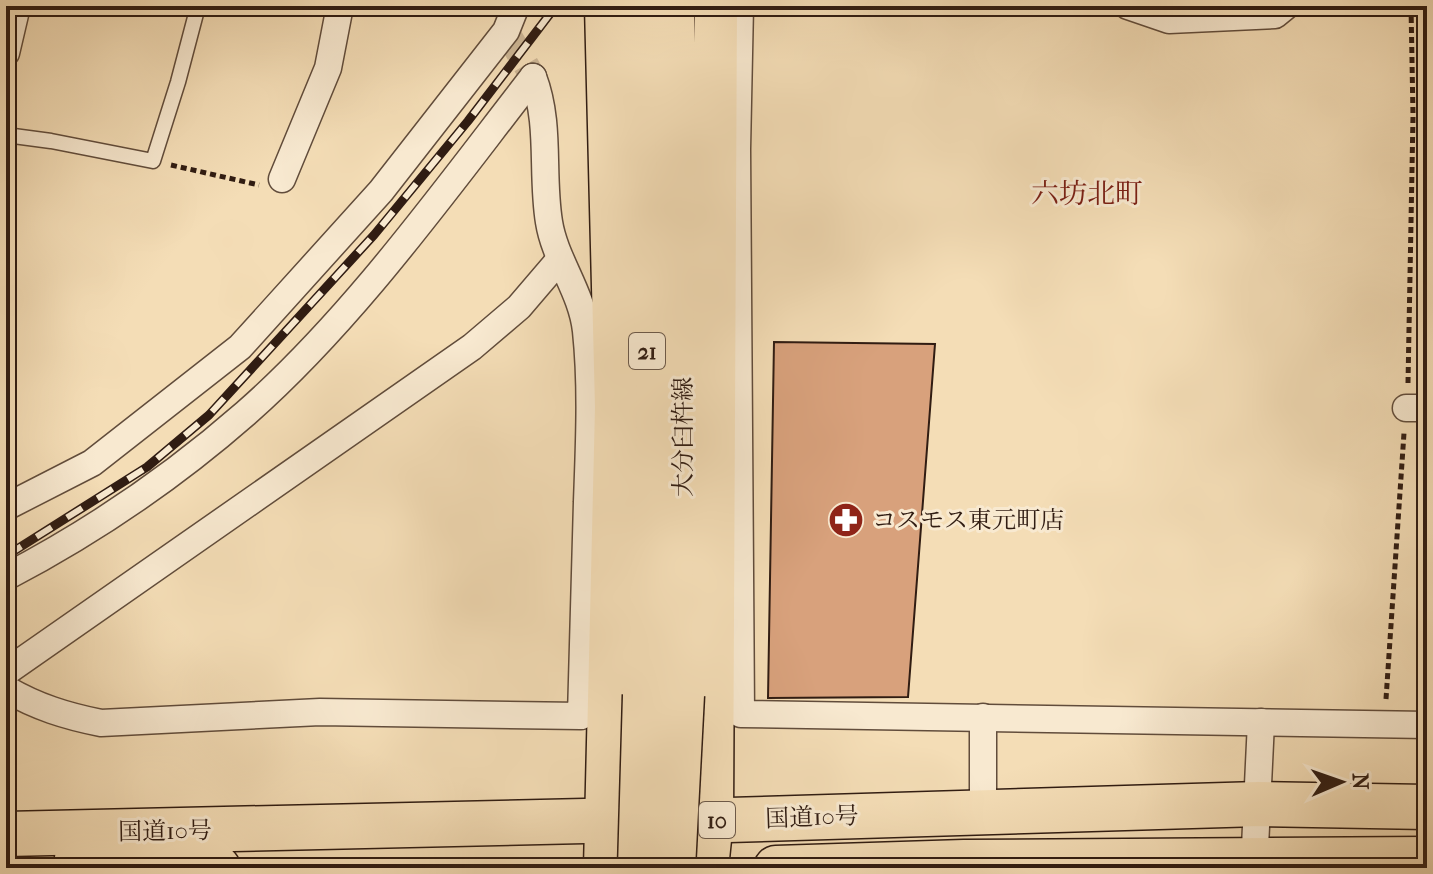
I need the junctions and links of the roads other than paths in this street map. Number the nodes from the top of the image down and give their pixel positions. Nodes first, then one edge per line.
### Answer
1 (17, 6) edge
2 (198, 6) edge
3 (340, 6) edge
4 (516, 6) edge
5 (606, 6) edge
6 (639, 6) edge
7 (673, 6) edge
8 (716, 6) edge
9 (740, 6) edge
10 (1128, 6) edge
11 (1286, 6) edge
12 (6, 53) edge
13 (727, 131) junction
14 (6, 135) edge
15 (282, 179) road end
16 (560, 259) junction
17 (6, 507) edge
18 (6, 577) edge
19 (6, 672) edge
20 (6, 689) edge
21 (664, 695) junction
22 (983, 717) junction
23 (1261, 722) junction
24 (1427, 725) edge
25 (1259, 804) junction
26 (1427, 807) edge
27 (983, 812) junction
28 (712, 820) junction
29 (607, 821) junction
30 (6, 834) edge
31 (6, 857) edge
32 (1427, 859) edge
33 (1254, 864) edge
34 (964, 865) edge
35 (218, 868) edge
36 (605, 868) edge
37 (639, 868) edge
38 (674, 868) edge
39 (707, 868) edge
40 (776, 868) edge

1 - 12 street
2 - 14 lane
3 - 15 street
4 - 17 street
5 - 29 main road
6 - 21 main road, 大分臼杵線 / 21
7 - 21 main road, 大分臼杵線 / 21
8 - 13 main road
9 - 13 street
10 - 11 street
13 - 22 street
13 - 28 main road
16 - 18 street
16 - 19 street
16 - 20 street
21 - 37 main road, 大分臼杵線 / 21, bridge
21 - 38 main road, 大分臼杵線 / 21, bridge
22 - 23 street
22 - 27 street
23 - 24 street
23 - 25 street
25 - 26 highway, 国道10号 / 10
25 - 27 highway, 国道10号 / 10
25 - 33 street
27 - 28 highway, 国道10号 / 10
28 - 29 highway, 国道10号 / 10
28 - 39 main road
29 - 30 highway, 国道10号 / 10
29 - 36 main road
31 - 35 highway, 国道10号
32 - 33 highway, 国道10号
33 - 34 highway, 国道10号
34 - 40 highway, 国道10号

